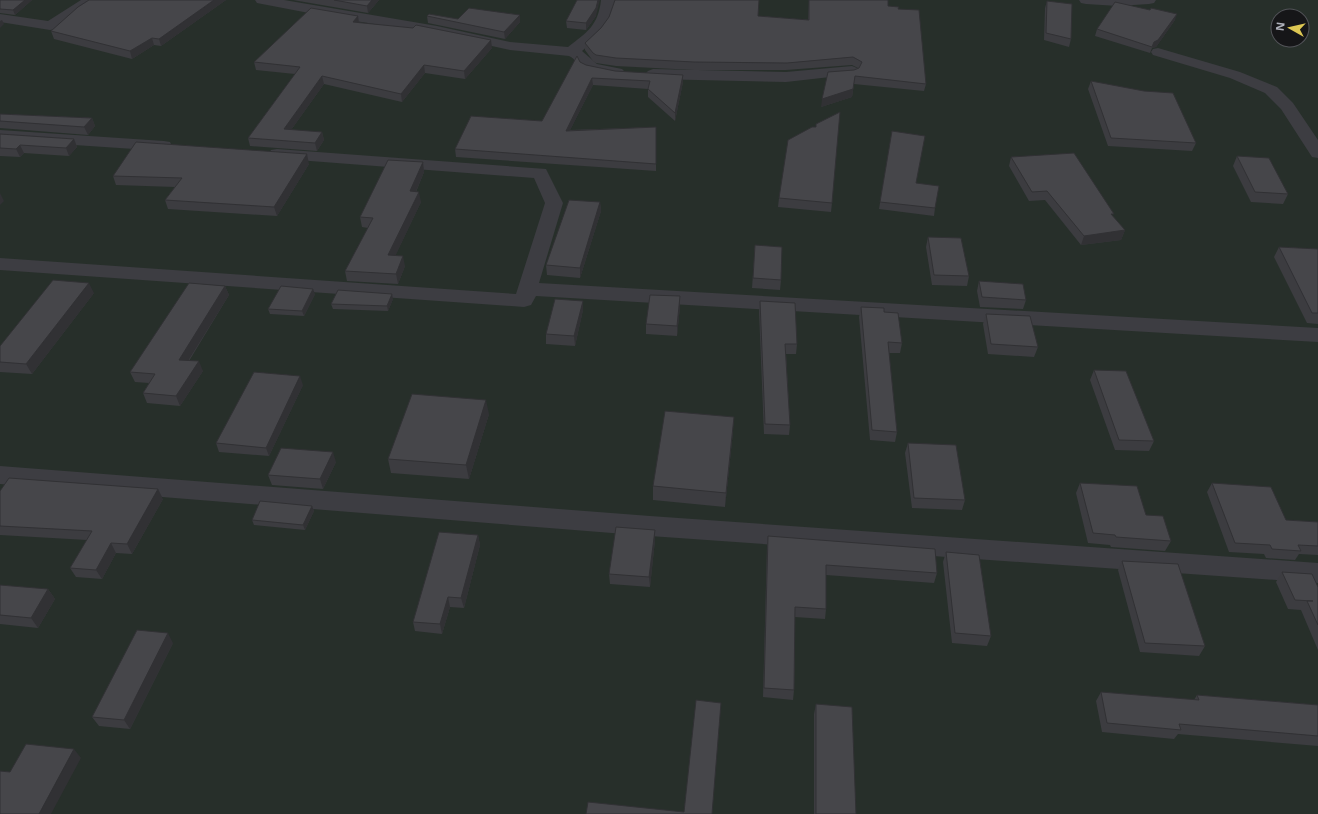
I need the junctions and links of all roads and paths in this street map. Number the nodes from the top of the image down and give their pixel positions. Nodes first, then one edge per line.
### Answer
1 (90, 0) edge
2 (262, 0) edge
3 (608, 0) edge
4 (1086, 0) edge
5 (1150, 0) edge
6 (0, 18) edge
7 (571, 52) junction
8 (1158, 52) edge
9 (852, 71) edge
10 (0, 135) edge
11 (180, 147) edge
12 (259, 153) edge
13 (1318, 153) edge
14 (0, 264) edge
15 (528, 289) junction
16 (1318, 335) edge
17 (0, 475) edge
18 (1318, 574) edge

1 - 6 lane
2 - 7 lane
3 - 7 lane
4 - 5 lane
7 - 9 lane
8 - 13 lane
10 - 11 lane
12 - 15 lane
14 - 15 lane
15 - 16 lane
17 - 18 lane

